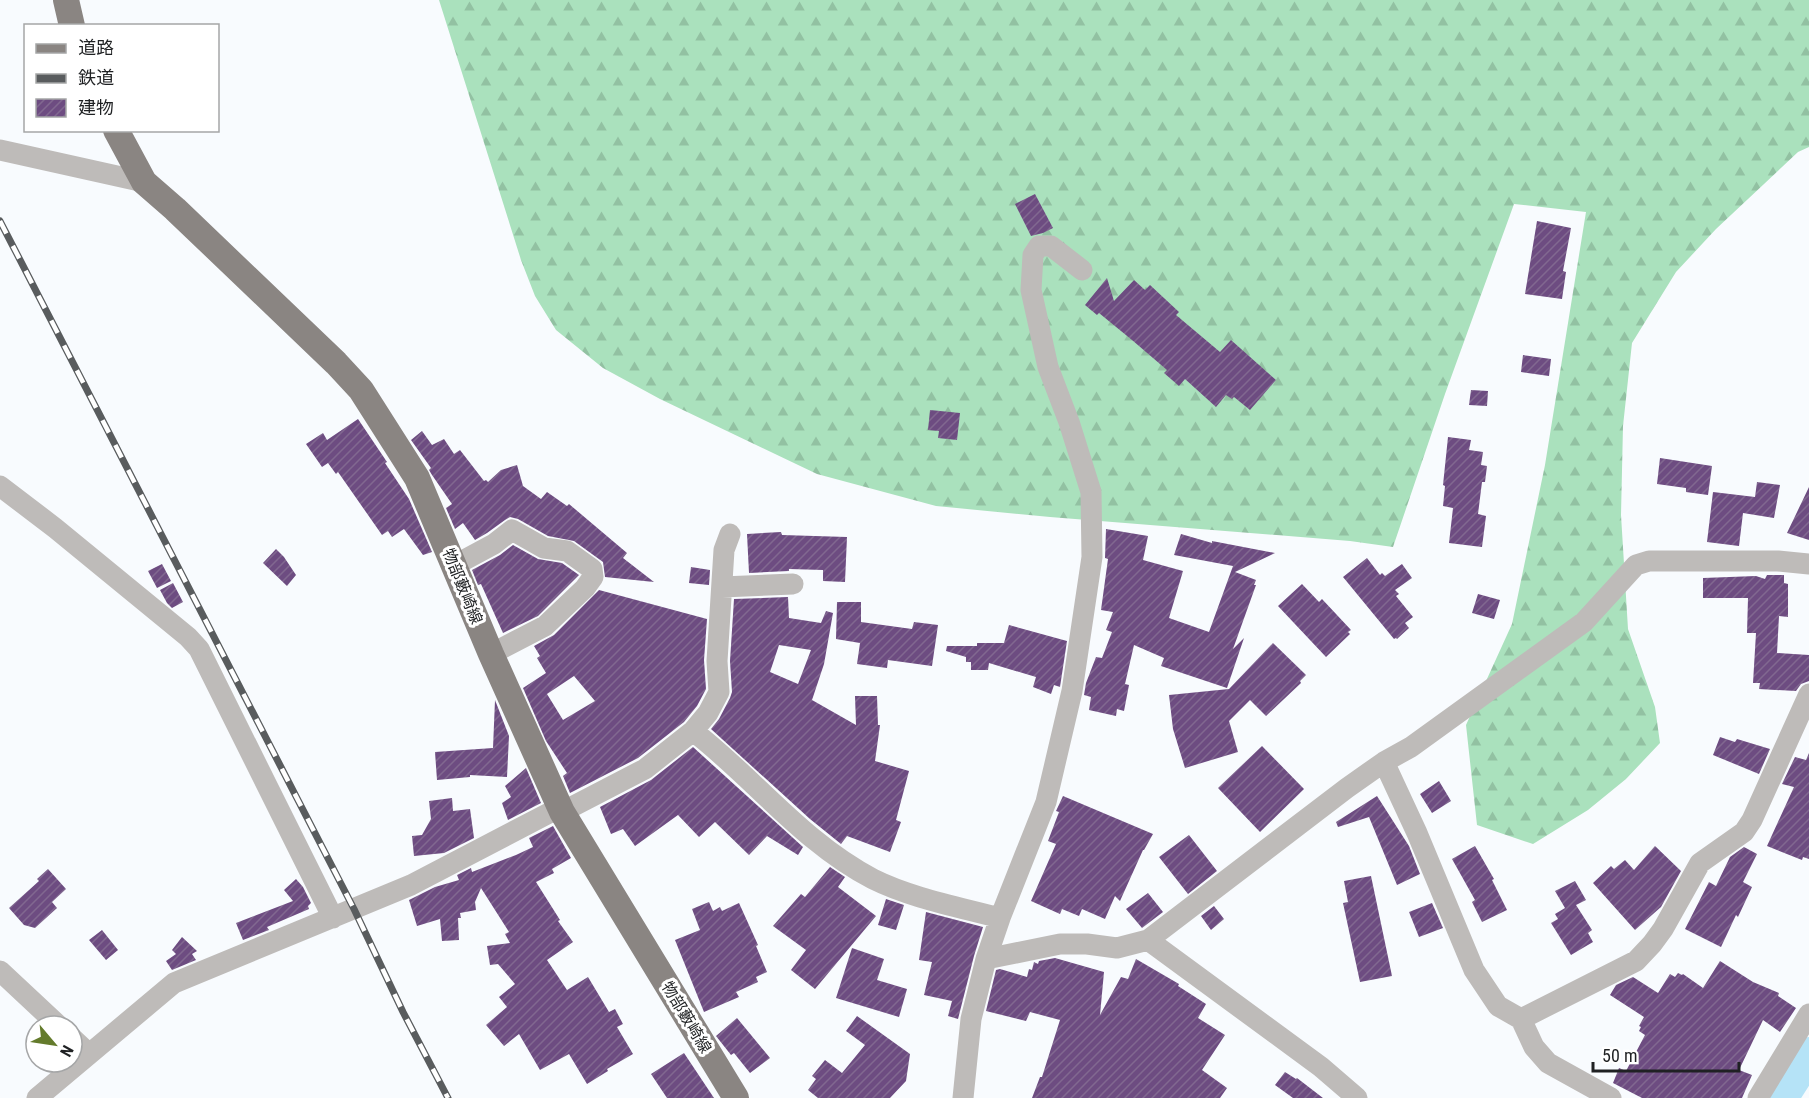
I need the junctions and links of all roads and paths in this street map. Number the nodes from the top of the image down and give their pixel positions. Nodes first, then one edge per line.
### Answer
1 (66, 0) edge
2 (72, 24) edge
3 (117, 132) edge
4 (0, 150) edge
5 (144, 182) junction
6 (1082, 270) dead end
7 (0, 486) edge
8 (730, 534) dead end
9 (1809, 564) edge
10 (455, 565) junction
11 (793, 584) dead end
12 (722, 587) junction
13 (491, 654) junction
14 (1809, 694) edge
15 (693, 731) junction
16 (1384, 762) junction
17 (562, 812) junction
18 (333, 918) junction
19 (1000, 918) junction
20 (1149, 940) junction
21 (986, 959) junction
22 (0, 971) edge
23 (46, 1014) edge
24 (1809, 1014) edge
25 (1521, 1019) junction
26 (84, 1057) edge
27 (65, 1074) edge
28 (37, 1098) edge
29 (736, 1098) edge
30 (963, 1098) edge
31 (1357, 1098) edge
32 (1611, 1098) edge
33 (1758, 1098) edge

1 - 2 main road
3 - 5 main road, 物部藪崎線
4 - 5 street
5 - 10 main road, 物部藪崎線
6 - 19 street
7 - 18 street
8 - 12 street
9 - 16 street
10 - 13 main road, 物部藪崎線
10 - 13 street
11 - 12 street
12 - 15 street
13 - 17 main road, 物部藪崎線
14 - 25 street
15 - 17 street
15 - 19 street
16 - 20 street
16 - 25 street
17 - 18 street
17 - 29 main road, 物部藪崎線
18 - 26 street
19 - 21 street
20 - 21 street
20 - 31 street
21 - 30 street
22 - 23 street
24 - 33 street
25 - 32 street
27 - 28 street

